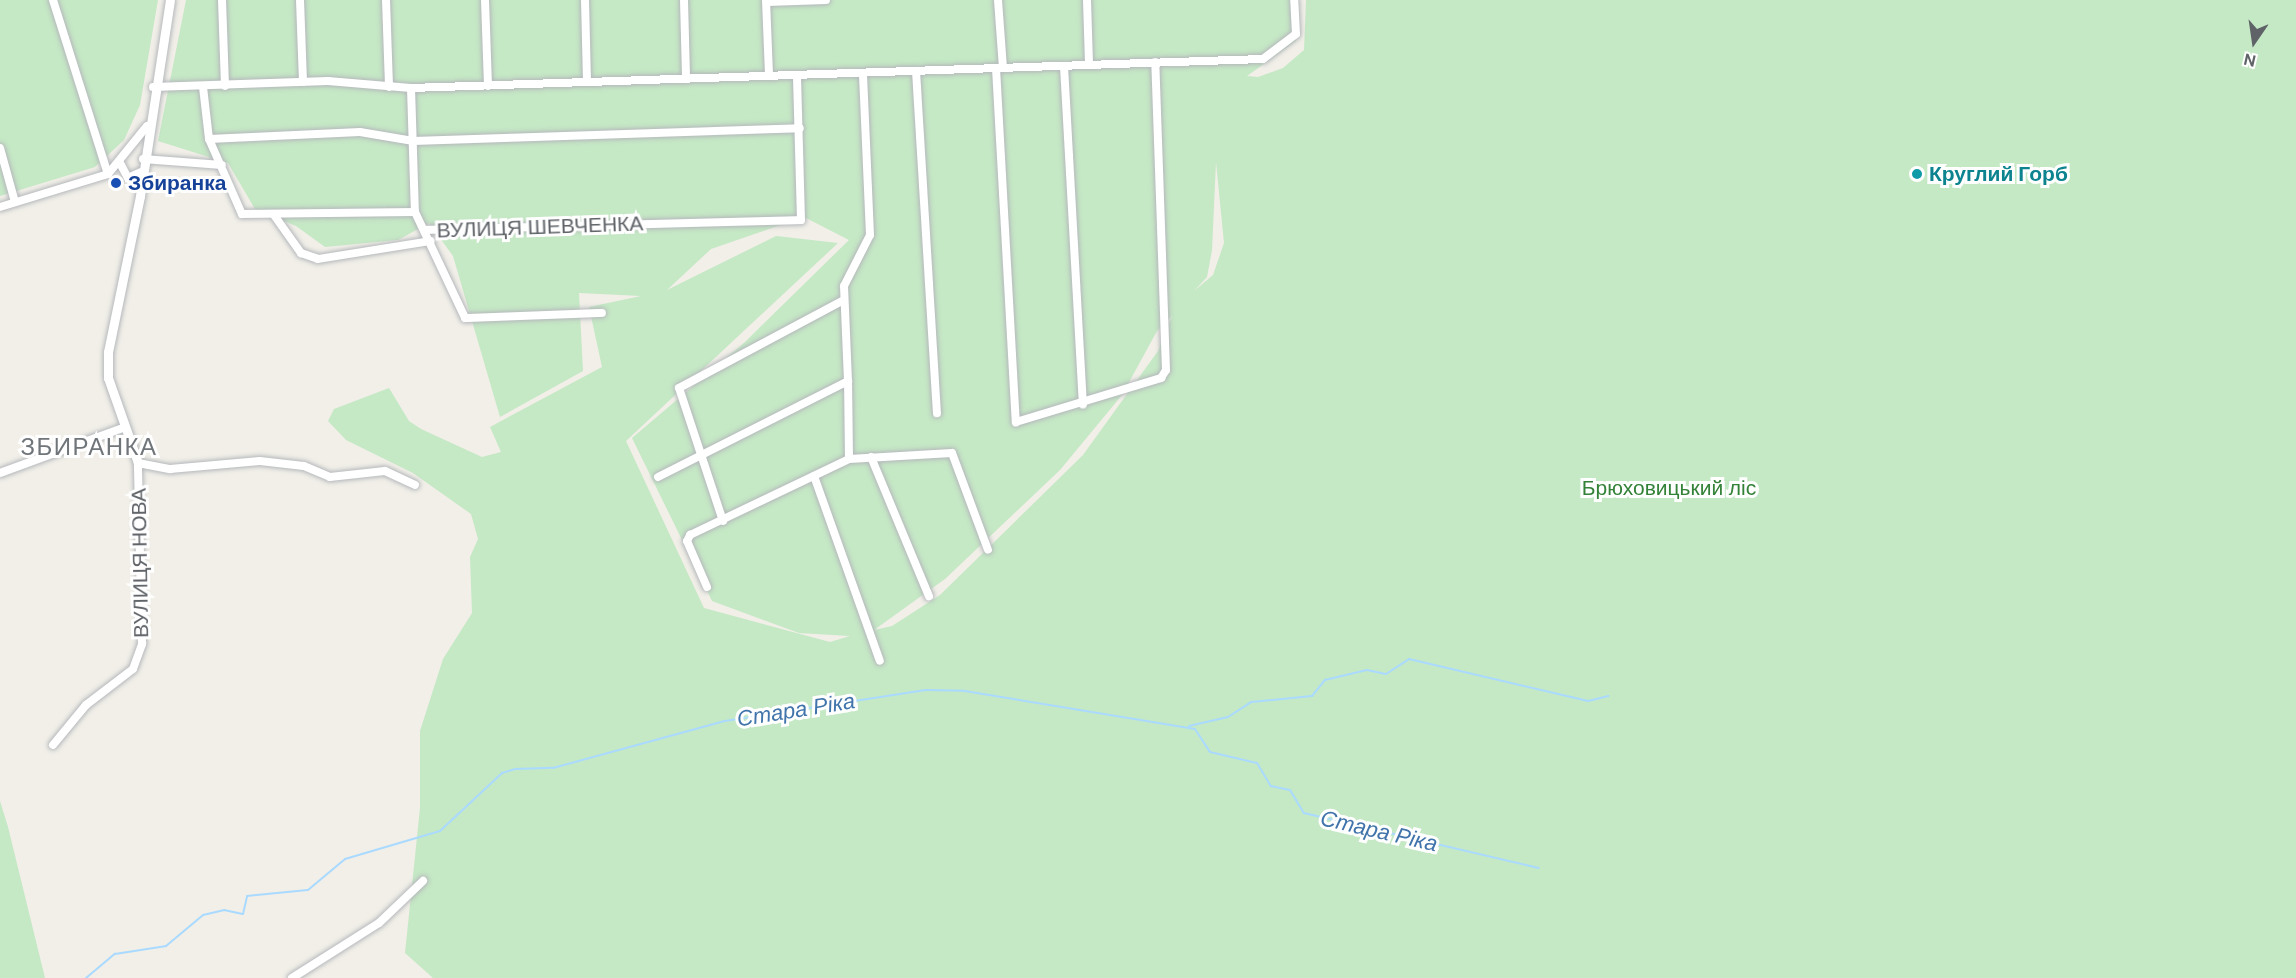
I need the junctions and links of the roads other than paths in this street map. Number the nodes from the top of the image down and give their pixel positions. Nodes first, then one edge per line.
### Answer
1 (54, 0) edge
2 (170, 0) edge
3 (222, 0) edge
4 (300, 0) edge
5 (386, 0) edge
6 (485, 0) edge
7 (585, 0) edge
8 (684, 0) edge
9 (826, 0) edge
10 (998, 0) edge
11 (1087, 0) edge
12 (1294, 0) edge
13 (766, 1) edge
14 (1155, 62) junction
15 (1089, 65) junction
16 (1064, 66) junction
17 (1000, 68) junction
18 (916, 71) junction
19 (863, 73) junction
20 (796, 75) junction
21 (769, 76) junction
22 (686, 79) junction
23 (303, 82) junction
24 (587, 82) junction
25 (225, 86) junction
26 (488, 86) junction
27 (153, 87) junction
28 (203, 87) junction
29 (389, 87) junction
30 (411, 88) junction
31 (147, 126) junction
32 (800, 128) junction
33 (209, 139) junction
34 (413, 141) junction
35 (0, 148) edge
36 (130, 149) junction
37 (143, 156) junction
38 (120, 163) junction
39 (222, 165) junction
40 (141, 172) junction
41 (108, 174) junction
42 (123, 177) junction
43 (132, 179) junction
44 (140, 191) junction
45 (15, 202) junction
46 (0, 207) edge
47 (415, 212) junction
48 (274, 215) junction
49 (425, 230) junction
50 (431, 241) junction
51 (842, 301) junction
52 (602, 313) dead end
53 (848, 381) junction
54 (1083, 404) junction
55 (937, 413) dead end
56 (123, 428) junction
57 (698, 457) junction
58 (871, 457) junction
59 (849, 459) junction
60 (138, 463) junction
61 (0, 473) edge
62 (814, 476) junction
63 (658, 477) dead end
64 (415, 485) dead end
65 (723, 521) junction
66 (988, 550) dead end
67 (707, 587) dead end
68 (929, 596) dead end
69 (880, 661) dead end
70 (53, 745) dead end
71 (423, 881) dead end
72 (292, 978) edge

1 - 41 street
2 - 27 street
3 - 25 street
4 - 23 street
5 - 29 street
6 - 26 street
7 - 24 street
8 - 22 street
9 - 13 street
10 - 17 street
11 - 15 street
12 - 14 street
13 - 21 street
14 - 15 street
14 - 54 street
15 - 16 street
16 - 17 street
16 - 54 street
17 - 18 street
17 - 54 street
18 - 19 street
18 - 55 street
19 - 20 street
19 - 51 street
20 - 21 street
20 - 32 street
21 - 22 street
22 - 24 street
23 - 25 street
23 - 29 street
24 - 26 street
25 - 28 street
26 - 30 street
27 - 28 street
27 - 31 street
28 - 33 street
29 - 30 street
30 - 34 street
31 - 36 street
31 - 37 street
32 - 34 street
32 - 49 street, ВУЛИЦЯ ШЕВЧЕНКА
33 - 34 street
33 - 39 street
34 - 47 street
35 - 45 street
36 - 37 street
36 - 38 street
37 - 39 street
37 - 40 street
38 - 41 street
38 - 42 street
39 - 48 street, ВУЛИЦЯ ШЕВЧЕНКА
40 - 43 street
40 - 44 street, ВУЛИЦЯ НОВА
41 - 42 street
41 - 45 street
42 - 43 street
43 - 44 street
44 - 56 street, ВУЛИЦЯ НОВА
45 - 46 street
47 - 48 street, ВУЛИЦЯ ШЕВЧЕНКА
47 - 49 street, ВУЛИЦЯ ШЕВЧЕНКА
48 - 50 street
49 - 50 street
50 - 52 street
51 - 53 street
51 - 57 street
53 - 57 street
53 - 59 street
56 - 60 street, ВУЛИЦЯ НОВА
56 - 61 street
57 - 63 street
57 - 65 street
58 - 59 street
58 - 66 street
58 - 68 street
59 - 62 street
60 - 64 street
60 - 70 street, ВУЛИЦЯ НОВА
62 - 65 street
62 - 69 street
65 - 67 street
71 - 72 street

